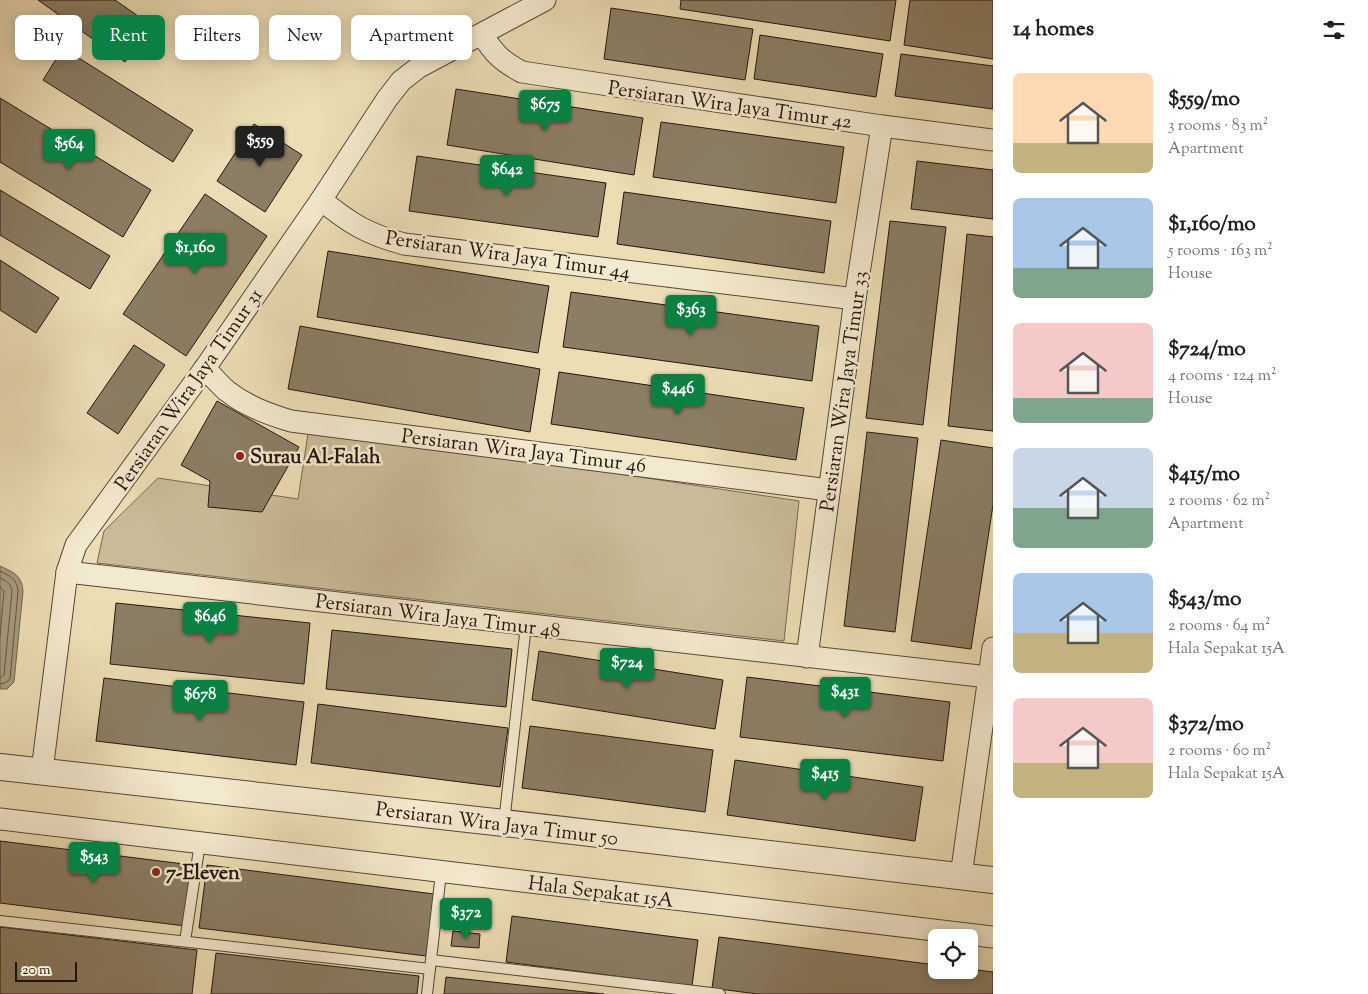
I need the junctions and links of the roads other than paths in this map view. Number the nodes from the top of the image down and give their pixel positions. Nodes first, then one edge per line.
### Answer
1 (545, 0) edge
2 (482, 35) junction
3 (882, 126) junction
4 (993, 140) edge
5 (321, 200) junction
6 (855, 299) junction
7 (205, 368) junction
8 (829, 490) junction
9 (67, 572) junction
10 (526, 625) junction
11 (993, 648) edge
12 (807, 657) junction
13 (988, 678) junction
14 (0, 767) edge
15 (42, 771) junction
16 (0, 819) edge
17 (504, 823) junction
18 (200, 843) junction
19 (441, 873) junction
20 (961, 876) junction
21 (993, 880) edge
22 (0, 921) edge
23 (993, 937) edge
24 (185, 942) junction
25 (430, 964) junction
26 (427, 994) edge
27 (720, 994) edge

1 - 2 street, Persiaran Wira Jaya Timur 31
2 - 3 street, Persiaran Wira Jaya Timur 42
2 - 5 street, Persiaran Wira Jaya Timur 31
3 - 4 street, Persiaran Wira Jaya Timur 42
3 - 6 street, Persiaran Wira Jaya Timur 33
5 - 6 street, Persiaran Wira Jaya Timur 44
5 - 7 street, Persiaran Wira Jaya Timur 31
6 - 8 street, Persiaran Wira Jaya Timur 33
7 - 8 street, Persiaran Wira Jaya Timur 46
7 - 9 street, Persiaran Wira Jaya Timur 31
8 - 12 street, Persiaran Wira Jaya Timur 33
9 - 10 street, Persiaran Wira Jaya Timur 48
9 - 15 street, Persiaran Wira Jaya Timur 31
10 - 12 street, Persiaran Wira Jaya Timur 48
10 - 17 lane
11 - 13 street
12 - 13 street, Persiaran Wira Jaya Timur 48
13 - 20 street
14 - 15 street, Persiaran Wira Jaya Timur 50
15 - 17 street, Persiaran Wira Jaya Timur 50
16 - 18 street, Hala Sepakat 15A
17 - 20 street, Persiaran Wira Jaya Timur 50
18 - 19 street, Hala Sepakat 15A
18 - 24 lane
19 - 23 street, Hala Sepakat 15A
19 - 25 lane
20 - 21 street, Persiaran Wira Jaya Timur 50
22 - 24 lane
24 - 25 lane
25 - 26 lane
25 - 27 lane

